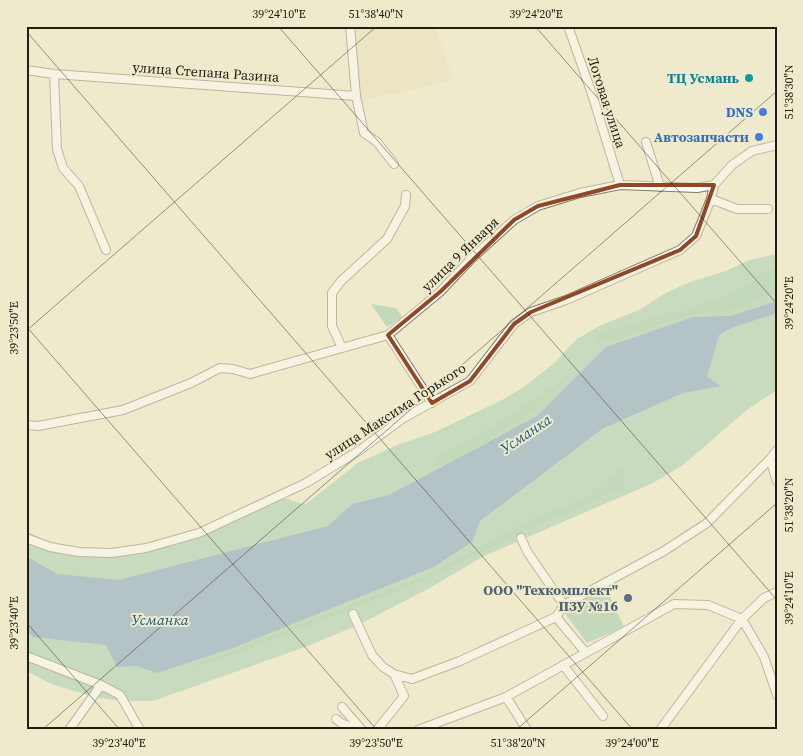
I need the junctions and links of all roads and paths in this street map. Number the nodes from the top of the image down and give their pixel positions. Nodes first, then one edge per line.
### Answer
1 (350, 26) edge
2 (568, 26) edge
3 (26, 70) edge
4 (54, 74) junction
5 (356, 96) junction
6 (646, 142) dead end
7 (777, 145) edge
8 (394, 164) dead end
9 (714, 185) junction
10 (620, 186) junction
11 (660, 187) junction
12 (406, 194) dead end
13 (712, 199) junction
14 (768, 209) dead end
15 (106, 250) dead end
16 (388, 335) junction
17 (342, 348) junction
18 (432, 403) junction
19 (26, 425) edge
20 (777, 450) edge
21 (770, 459) junction
22 (777, 481) edge
23 (26, 538) edge
24 (521, 538) dead end
25 (777, 592) edge
26 (564, 605) junction
27 (353, 614) dead end
28 (556, 617) junction
29 (742, 619) junction
30 (586, 652) junction
31 (26, 656) edge
32 (563, 665) junction
33 (394, 674) junction
34 (102, 685) junction
35 (506, 696) junction
36 (776, 696) edge
37 (342, 707) dead end
38 (603, 716) dead end
39 (336, 719) dead end
40 (666, 722) junction
41 (69, 730) edge
42 (140, 730) edge
43 (360, 730) edge
44 (377, 730) edge
45 (418, 730) edge
46 (526, 730) edge
47 (660, 730) edge
48 (671, 730) edge

1 - 5 street
2 - 10 street, Логовая улица
3 - 4 street, улица Степана Разина
4 - 5 street, улица Степана Разина
4 - 15 street
5 - 8 street
6 - 11 street
7 - 9 street
9 - 11 street, улица 9 Января
9 - 13 street, улица Максима Горького
10 - 11 street, улица 9 Января
10 - 16 street, улица 9 Января
12 - 17 street
13 - 14 street
13 - 18 street, улица Максима Горького
16 - 17 street, улица 9 Января
16 - 18 street
17 - 19 street, улица 9 Января
18 - 23 street, улица Максима Горького
20 - 21 street
21 - 22 street
21 - 26 street
24 - 26 street
25 - 29 street
26 - 28 street
27 - 33 street
28 - 30 street
28 - 33 street
29 - 30 street
29 - 36 street
29 - 40 street
30 - 32 street
31 - 34 street
32 - 35 street
32 - 38 street
33 - 44 street
34 - 41 street
34 - 42 street
35 - 45 street
35 - 46 street
37 - 43 street
39 - 43 street
40 - 47 street
40 - 48 street

